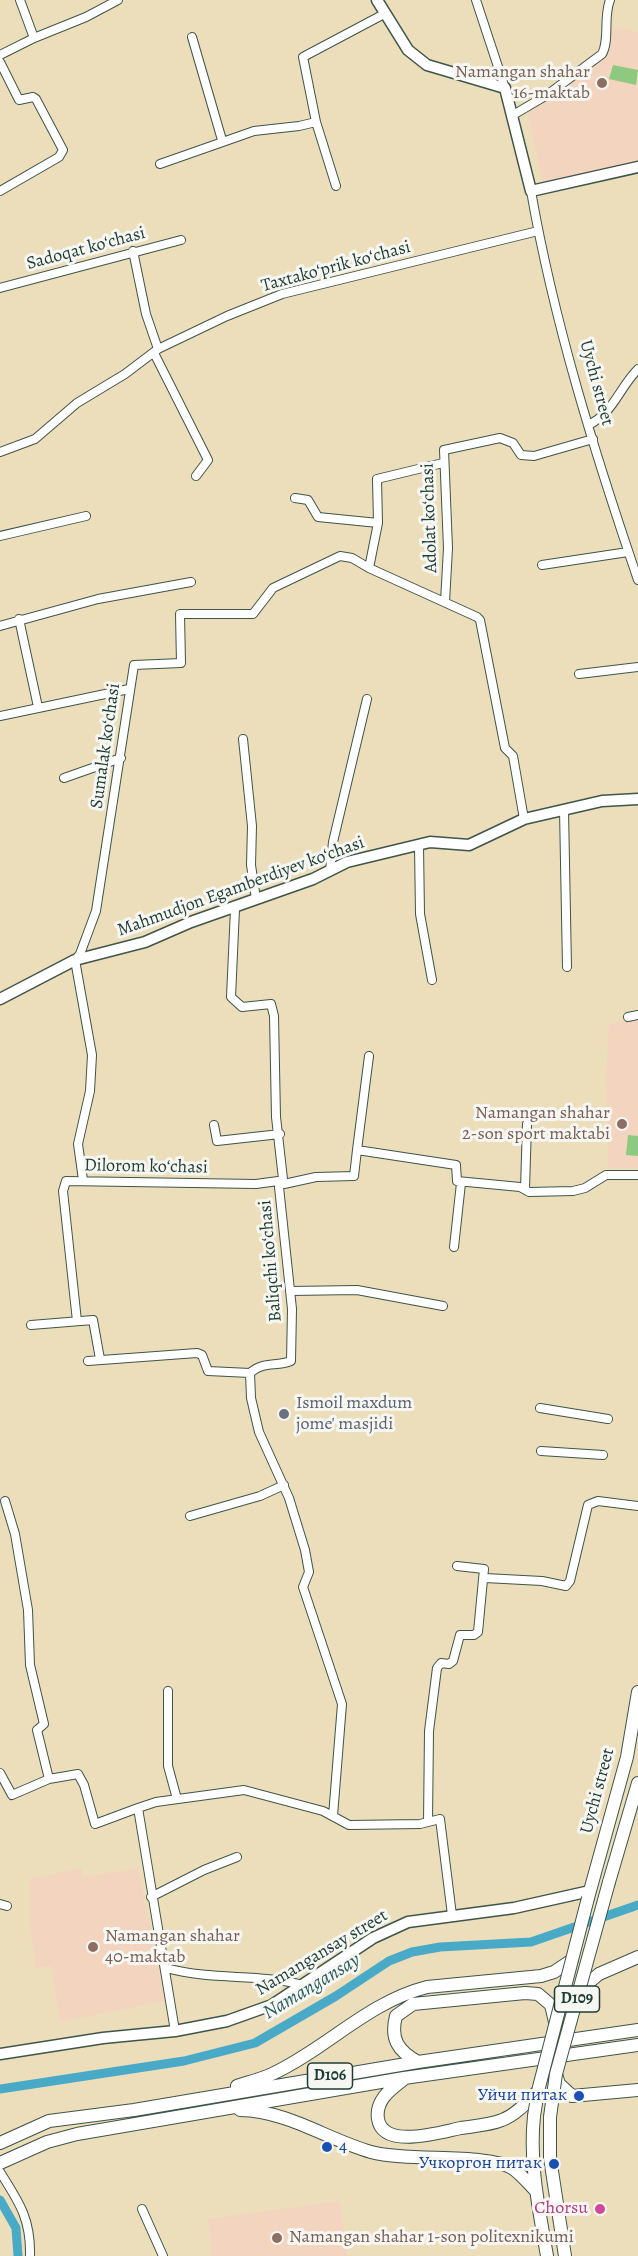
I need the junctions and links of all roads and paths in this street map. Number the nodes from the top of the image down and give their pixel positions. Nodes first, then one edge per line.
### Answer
1 (20, 0) edge
2 (118, 0) edge
3 (377, 0) edge
4 (476, 0) edge
5 (610, 0) edge
6 (386, 13) junction
7 (192, 37) dead end
8 (34, 38) junction
9 (0, 55) edge
10 (0, 62) edge
11 (505, 88) junction
12 (513, 115) junction
13 (316, 122) junction
14 (222, 140) junction
15 (160, 164) dead end
16 (638, 167) edge
17 (336, 186) dead end
18 (0, 191) edge
19 (531, 191) junction
20 (538, 231) junction
21 (181, 240) dead end
22 (133, 251) junction
23 (0, 288) edge
24 (156, 351) junction
25 (638, 369) edge
26 (588, 425) junction
27 (593, 439) junction
28 (0, 452) edge
29 (443, 463) junction
30 (196, 476) dead end
31 (295, 498) dead end
32 (86, 516) dead end
33 (378, 523) junction
34 (0, 536) edge
35 (628, 552) junction
36 (542, 565) dead end
37 (369, 568) junction
38 (638, 580) edge
39 (190, 582) dead end
40 (445, 602) junction
41 (19, 619) junction
42 (0, 626) edge
43 (638, 667) edge
44 (579, 674) dead end
45 (129, 689) junction
46 (367, 699) dead end
47 (38, 707) junction
48 (0, 716) edge
49 (243, 739) dead end
50 (121, 758) junction
51 (64, 778) dead end
52 (638, 799) edge
53 (564, 810) junction
54 (524, 819) junction
55 (419, 846) junction
56 (330, 871) junction
57 (256, 899) junction
58 (234, 909) junction
59 (75, 960) junction
60 (567, 967) dead end
61 (432, 980) dead end
62 (0, 999) edge
63 (638, 1016) edge
64 (628, 1017) dead end
65 (369, 1056) dead end
66 (527, 1124) dead end
67 (214, 1125) dead end
68 (280, 1134) junction
69 (357, 1150) junction
70 (638, 1175) edge
71 (83, 1180) junction
72 (280, 1183) junction
73 (461, 1183) junction
74 (525, 1189) junction
75 (454, 1246) dead end
76 (290, 1291) junction
77 (443, 1306) dead end
78 (77, 1321) junction
79 (32, 1325) dead end
80 (100, 1359) junction
81 (88, 1360) dead end
82 (250, 1373) junction
83 (540, 1408) dead end
84 (608, 1419) dead end
85 (540, 1451) dead end
86 (603, 1455) dead end
87 (284, 1485) junction
88 (5, 1501) dead end
89 (638, 1506) edge
90 (190, 1516) dead end
91 (458, 1566) dead end
92 (485, 1578) junction
93 (168, 1691) dead end
94 (638, 1692) edge
95 (0, 1773) edge
96 (49, 1779) junction
97 (638, 1783) edge
98 (177, 1799) junction
99 (138, 1808) junction
100 (614, 1808) junction
101 (630, 1812) junction
102 (333, 1816) junction
103 (428, 1822) junction
104 (237, 1857) dead end
105 (589, 1895) junction
106 (151, 1897) junction
107 (452, 1915) junction
108 (638, 1957) edge
109 (572, 1960) junction
110 (166, 1968) junction
111 (303, 1985) junction
112 (580, 1990) junction
113 (555, 2022) junction
114 (638, 2030) edge
115 (175, 2031) junction
116 (638, 2044) edge
117 (0, 2054) edge
118 (418, 2062) junction
119 (556, 2074) junction
120 (404, 2078) junction
121 (638, 2090) edge
122 (538, 2091) junction
123 (211, 2103) junction
124 (0, 2143) edge
125 (0, 2163) edge
126 (0, 2172) edge
127 (535, 2190) junction
128 (142, 2209) dead end
129 (30, 2256) edge
130 (163, 2256) edge
131 (547, 2256) edge
132 (565, 2256) edge

1 - 8 street
2 - 8 street
3 - 6 street
4 - 11 street
5 - 12 street
6 - 11 street
6 - 13 street
7 - 14 street
8 - 9 street
10 - 18 street
11 - 12 street
12 - 19 street
13 - 14 street
13 - 17 street
14 - 15 street
16 - 19 street
19 - 20 street, Uychi street
20 - 24 street, Taxtakoʻprik koʻchasi
20 - 26 street, Uychi street
21 - 22 street, Sadoqat koʻchasi
22 - 23 street, Sadoqat koʻchasi
22 - 24 street
24 - 28 street, Taxtakoʻprik koʻchasi
24 - 30 street
25 - 26 street
26 - 27 street, Uychi street
27 - 29 street, Adolat koʻchasi
27 - 35 street, Uychi street
29 - 33 street
29 - 40 street, Adolat koʻchasi
31 - 33 street
32 - 34 street
33 - 37 street
35 - 36 street
35 - 38 street, Uychi street
37 - 40 street, Sumalak koʻchasi
37 - 45 street, Sumalak koʻchasi
39 - 41 street
40 - 54 street, Sumalak koʻchasi
41 - 42 street
41 - 47 street
43 - 44 street
45 - 47 street
45 - 50 street, Sumalak koʻchasi
46 - 56 street
47 - 48 street
49 - 57 street
50 - 51 street
50 - 59 street, Sumalak koʻchasi
52 - 53 street, Mahmudjon Egamberdiyev koʻchasi
53 - 54 street, Mahmudjon Egamberdiyev koʻchasi
53 - 60 street
54 - 55 street, Mahmudjon Egamberdiyev koʻchasi
55 - 56 street, Mahmudjon Egamberdiyev koʻchasi
55 - 61 street
56 - 57 street, Mahmudjon Egamberdiyev koʻchasi
57 - 58 street, Mahmudjon Egamberdiyev koʻchasi
58 - 59 street, Mahmudjon Egamberdiyev koʻchasi
58 - 68 street, Baliqchi koʻchasi
59 - 62 street, Mahmudjon Egamberdiyev koʻchasi
59 - 71 street
63 - 64 street
65 - 69 street
66 - 74 street
67 - 68 street
68 - 72 street, Baliqchi koʻchasi
69 - 72 street, Dilorom koʻchasi
69 - 73 street
70 - 74 street
71 - 72 street, Dilorom koʻchasi
71 - 78 street, Dilorom koʻchasi
72 - 76 street, Baliqchi koʻchasi
73 - 74 street
73 - 75 street
76 - 77 street
76 - 82 street, Baliqchi koʻchasi
78 - 79 street
78 - 80 street
80 - 81 street
80 - 82 street
82 - 87 street
83 - 84 street
85 - 86 street
87 - 90 street
87 - 102 street
88 - 96 street
89 - 92 street
91 - 92 street
92 - 103 street
93 - 98 street
94 - 100 main road, Uychi street / D109
95 - 96 street
96 - 99 street
97 - 101 main road, Uychi street / D109
98 - 99 street
98 - 102 street
99 - 106 street
100 - 101 main road
100 - 105 main road, Uychi street / D109
101 - 112 main road, Uychi street / D109, bridge
102 - 103 street
103 - 107 street
104 - 106 street
105 - 107 street, Namangansay street
105 - 109 main road, D109, bridge
106 - 110 street
107 - 111 street, Namangansay street
108 - 112 main road
109 - 113 main road, D109, bridge
109 - 123 main road
110 - 111 street
110 - 115 street
111 - 115 street, Namangansay street
112 - 119 main road, D109, bridge
113 - 118 main road
113 - 122 main road, D109, bridge
114 - 118 main road, D106
115 - 117 street, Namangansay street
116 - 120 main road, D106
118 - 123 main road, D106
119 - 121 main road
119 - 132 main road, D109, bridge
120 - 122 main road
120 - 123 main road, D106
122 - 127 main road, D109, bridge
123 - 124 main road, D106
123 - 125 main road, D106
123 - 127 main road
126 - 129 street
127 - 131 main road, D109
128 - 130 street

